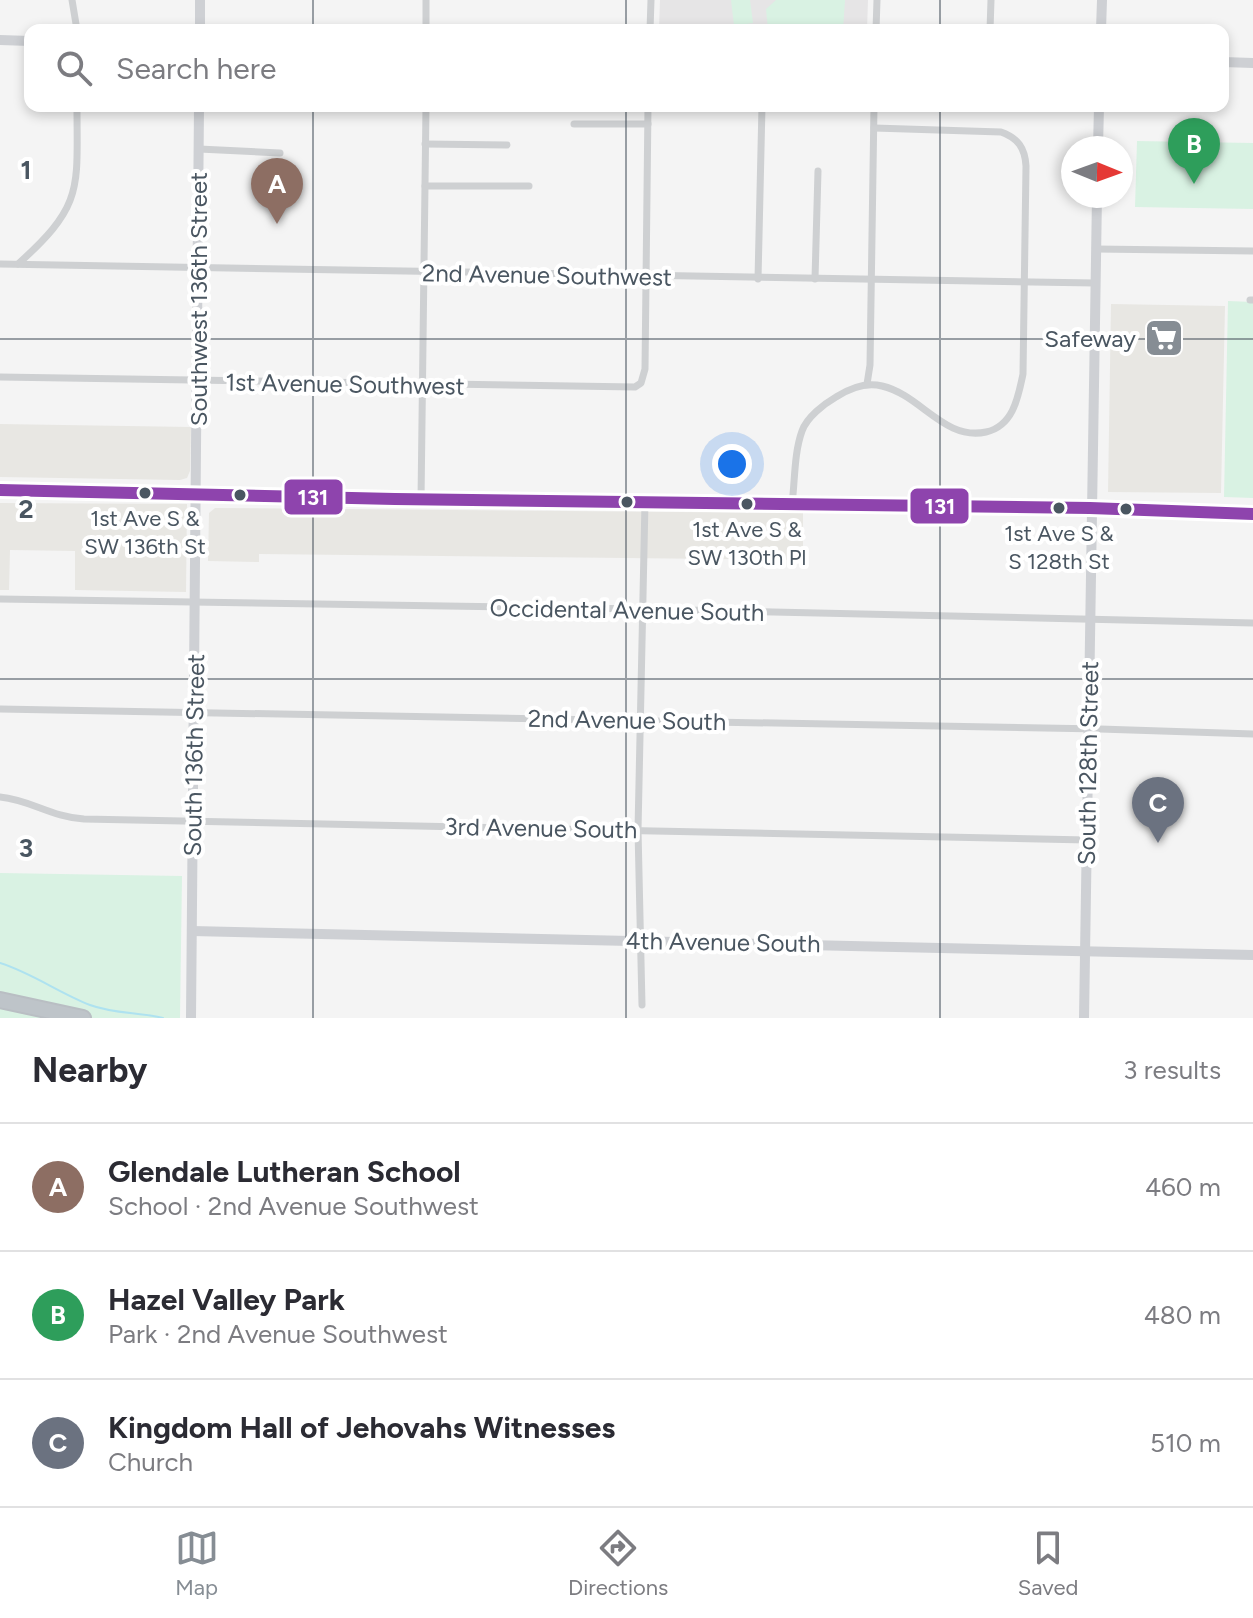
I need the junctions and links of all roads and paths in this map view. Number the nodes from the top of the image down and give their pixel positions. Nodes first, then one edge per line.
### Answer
1 (72, 0) edge
2 (200, 0) edge
3 (426, 0) edge
4 (651, 0) edge
5 (877, 0) edge
6 (991, 0) edge
7 (1102, 0) edge
8 (76, 24) edge
9 (200, 24) edge
10 (426, 24) edge
11 (650, 24) edge
12 (876, 24) edge
13 (990, 24) edge
14 (1101, 24) edge
15 (0, 40) edge
16 (24, 41) edge
17 (1229, 62) edge
18 (1253, 63) edge
19 (77, 112) edge
20 (199, 112) edge
21 (426, 112) edge
22 (648, 112) edge
23 (762, 112) edge
24 (874, 112) edge
25 (1099, 112) edge
26 (574, 124) dead end
27 (648, 124) junction
28 (874, 128) junction
29 (1098, 136) edge
30 (425, 144) junction
31 (507, 145) dead end
32 (199, 149) junction
33 (280, 153) dead end
34 (818, 171) dead end
35 (425, 186) junction
36 (529, 186) dead end
37 (1097, 208) edge
38 (1096, 249) junction
39 (1253, 251) edge
40 (0, 264) edge
41 (18, 264) junction
42 (198, 269) junction
43 (424, 273) junction
44 (647, 276) junction
45 (758, 279) junction
46 (815, 279) junction
47 (871, 279) junction
48 (1024, 280) junction
49 (1095, 283) junction
50 (0, 377) edge
51 (198, 381) junction
52 (867, 384) junction
53 (422, 385) junction
54 (0, 490) edge
55 (198, 493) junction
56 (421, 500) junction
57 (645, 502) junction
58 (792, 504) junction
59 (1090, 508) junction
60 (1253, 514) edge
61 (0, 599) edge
62 (196, 603) junction
63 (643, 609) junction
64 (1090, 619) junction
65 (1253, 623) edge
66 (0, 709) edge
67 (195, 712) junction
68 (640, 720) junction
69 (1088, 729) junction
70 (1253, 734) edge
71 (0, 797) edge
72 (193, 821) junction
73 (638, 830) junction
74 (1087, 840) junction
75 (192, 931) junction
76 (640, 940) junction
77 (1085, 950) junction
78 (1253, 955) edge
79 (0, 1000) edge
80 (642, 1005) dead end
81 (191, 1012) edge
82 (83, 1018) edge
83 (1084, 1018) edge

1 - 8 street
2 - 9 main road
3 - 10 street
4 - 11 street
5 - 12 street
6 - 13 street
7 - 14 main road
15 - 16 main road
17 - 18 main road
19 - 41 street
20 - 32 main road, Southwest 136th Street
21 - 30 street
22 - 27 street
23 - 45 street
24 - 28 street
25 - 29 main road
26 - 27 street
27 - 44 street
28 - 47 street
28 - 48 street
30 - 31 street
30 - 35 street
32 - 33 street
32 - 42 main road, Southwest 136th Street
34 - 46 street
35 - 36 street
35 - 43 street
37 - 38 main road, South 128th Street
38 - 39 street
38 - 49 main road, South 128th Street
40 - 41 street, 2nd Avenue Southwest
41 - 42 street, 2nd Avenue Southwest
42 - 43 street, 2nd Avenue Southwest
42 - 51 main road, Southwest 136th Street
43 - 44 street, 2nd Avenue Southwest
43 - 53 street
44 - 45 street, 2nd Avenue Southwest
44 - 53 street, 1st Avenue Southwest
45 - 46 street, 2nd Avenue Southwest
46 - 47 street, 2nd Avenue Southwest
47 - 48 street, 2nd Avenue Southwest
47 - 52 street
48 - 49 street, 2nd Avenue Southwest
48 - 52 street
49 - 59 main road, South 128th Street
50 - 51 street, 1st Avenue Southwest
51 - 53 street, 1st Avenue Southwest
51 - 55 main road, Southwest 136th Street
52 - 58 street
53 - 56 street
54 - 55 main road
55 - 56 main road
55 - 62 main road, South 136th Street
56 - 57 main road
57 - 58 main road
57 - 63 street
58 - 59 main road
59 - 60 main road
59 - 64 main road, South 128th Street
61 - 62 street, Occidental Avenue South
62 - 63 street, Occidental Avenue South
62 - 67 main road, South 136th Street
63 - 64 street, Occidental Avenue South
63 - 68 street
64 - 65 street, Occidental Avenue South
64 - 69 main road, South 128th Street
66 - 67 street, 2nd Avenue South
67 - 68 street, 2nd Avenue South
67 - 72 main road, South 136th Street
68 - 69 street, 2nd Avenue South
68 - 73 street
69 - 70 street, 2nd Avenue South
69 - 74 main road, South 128th Street
71 - 72 street, 3rd Avenue South
72 - 73 street, 3rd Avenue South
72 - 75 main road, South 136th Street
73 - 74 street, 3rd Avenue South
73 - 76 street
74 - 77 main road, South 128th Street
75 - 76 main road, 4th Avenue South
75 - 81 main road, South 136th Street
76 - 77 main road, 4th Avenue South
76 - 80 street
77 - 78 main road, 4th Avenue South
77 - 83 main road, South 128th Street
79 - 82 highway

